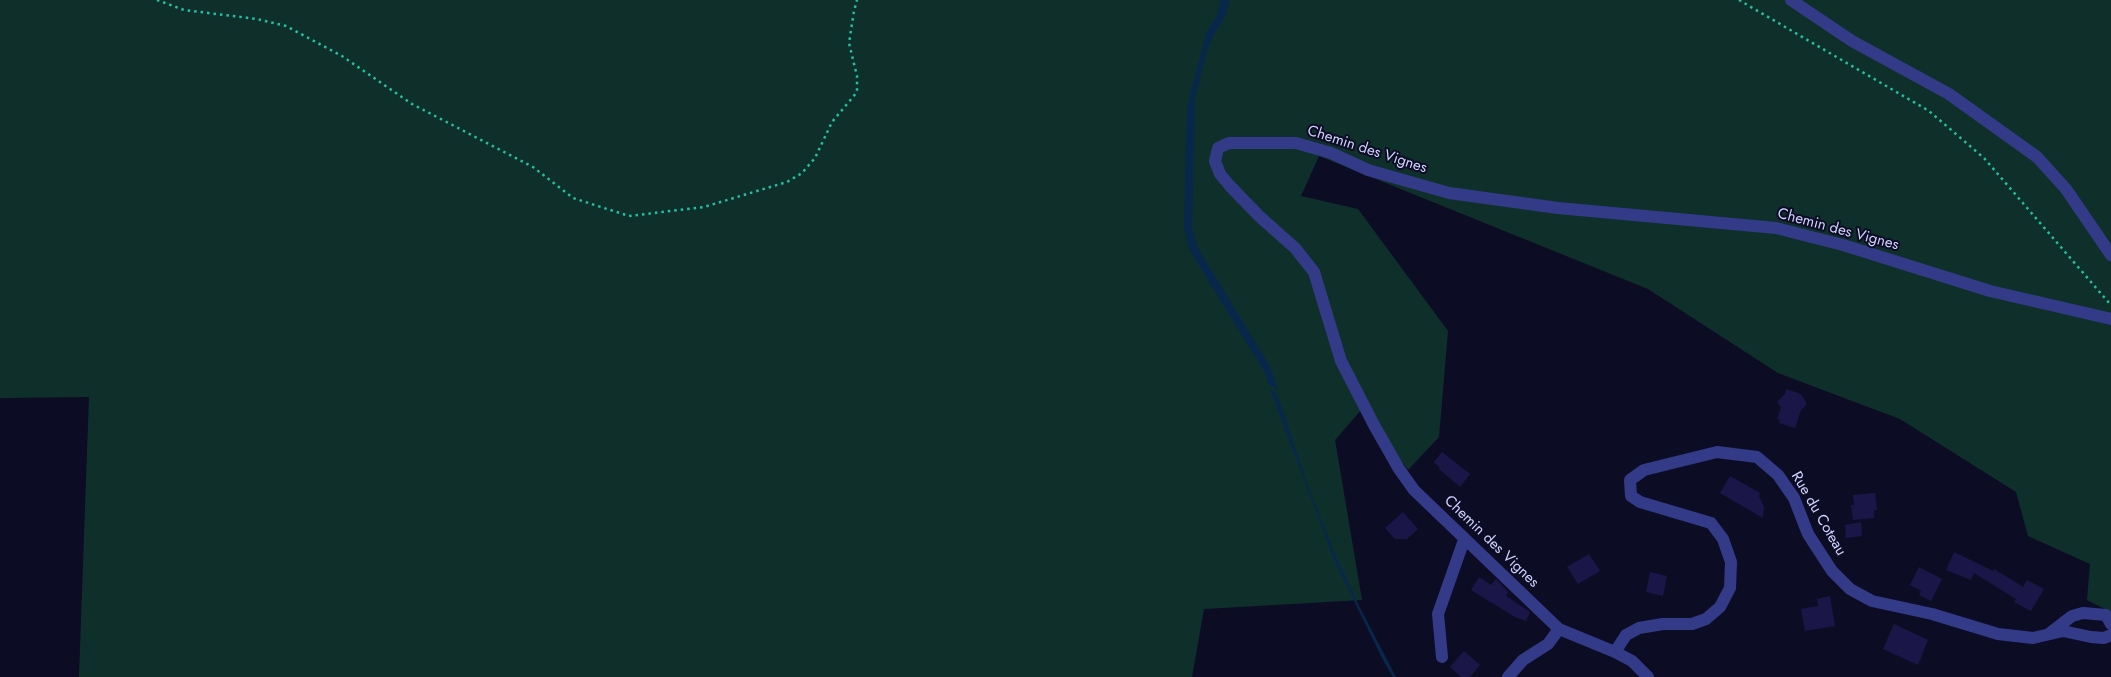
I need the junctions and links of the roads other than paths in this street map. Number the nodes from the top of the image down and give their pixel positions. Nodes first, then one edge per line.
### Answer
1 (1791, 0) edge
2 (2111, 255) edge
3 (2111, 319) edge
4 (1464, 540) junction
5 (2111, 624) edge
6 (1559, 629) junction
7 (2048, 634) junction
8 (2111, 635) edge
9 (1615, 652) junction
10 (1442, 657) dead end
11 (1508, 677) edge
12 (1648, 677) edge

1 - 2 street
3 - 4 street, Chemin des Vignes
4 - 6 street, Chemin des Vignes
4 - 10 street
5 - 7 street
6 - 9 street, Chemin des Vignes
6 - 11 street
7 - 8 street, Rue du Coteau
7 - 9 street, Rue du Coteau
9 - 12 street, Chemin des Vignes

